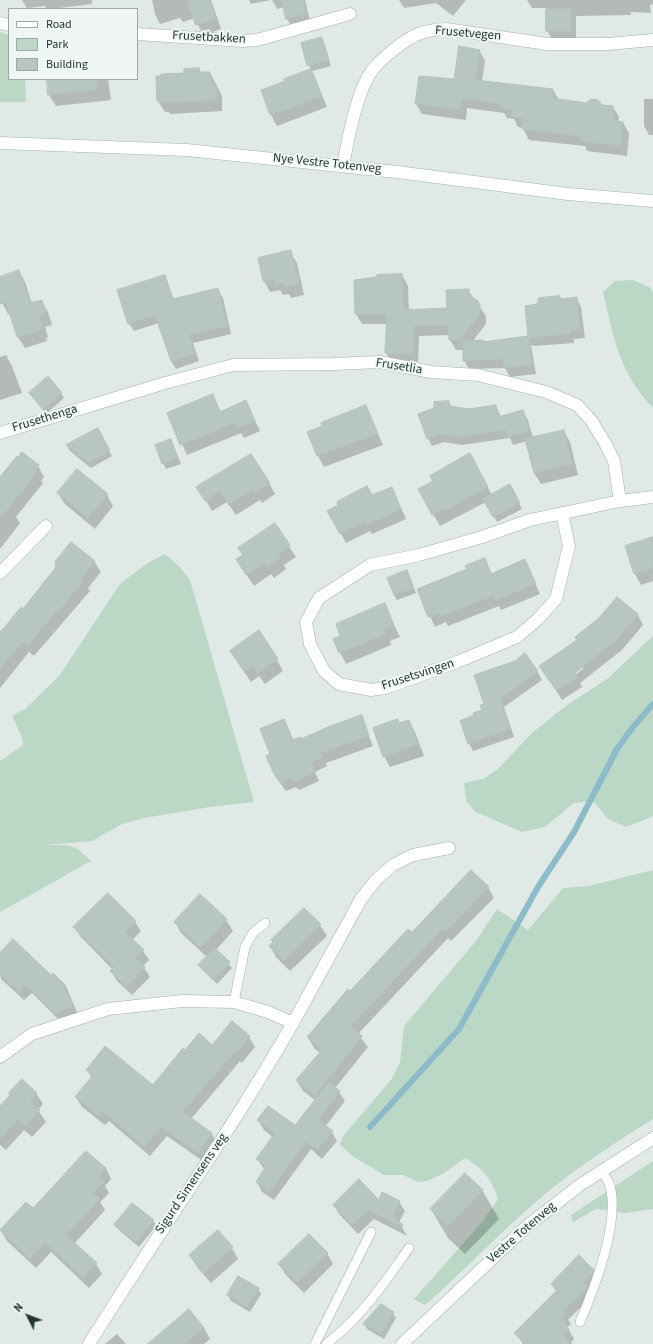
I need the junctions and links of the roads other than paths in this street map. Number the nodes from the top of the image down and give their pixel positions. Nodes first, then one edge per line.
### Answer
1 (350, 14) dead end
2 (138, 34) edge
3 (653, 40) edge
4 (0, 143) edge
5 (343, 166) junction
6 (653, 201) edge
7 (90, 405) joint
8 (0, 433) edge
9 (653, 497) edge
10 (620, 501) junction
11 (562, 513) junction
12 (46, 526) dead end
13 (0, 573) edge
14 (449, 848) dead end
15 (265, 923) dead end
16 (234, 1002) junction
17 (293, 1023) junction
18 (0, 1057) edge
19 (653, 1138) edge
20 (601, 1171) junction
21 (371, 1232) dead end
22 (409, 1248) dead end
23 (580, 1322) dead end
24 (89, 1344) edge
25 (315, 1344) edge
26 (326, 1344) edge
27 (402, 1344) edge

1 - 2 street, Frusetbakken
3 - 5 street, Frusetvegen
4 - 5 street, Nye Vestre Totenveg
5 - 6 street, Nye Vestre Totenveg
7 - 8 street, Frusethenga
7 - 10 street, Frusetlia
9 - 10 street, Frusetsvingen
10 - 11 street, Frusetsvingen
11 - 11 street, Frusetsvingen
12 - 13 street
14 - 17 street, Sigurd Simensens veg
15 - 16 lane
16 - 17 street
16 - 18 street
17 - 24 street, Sigurd Simensens veg
19 - 20 street, Vestre Totenveg
20 - 23 lane
20 - 27 street, Vestre Totenveg
21 - 25 lane
22 - 26 lane

